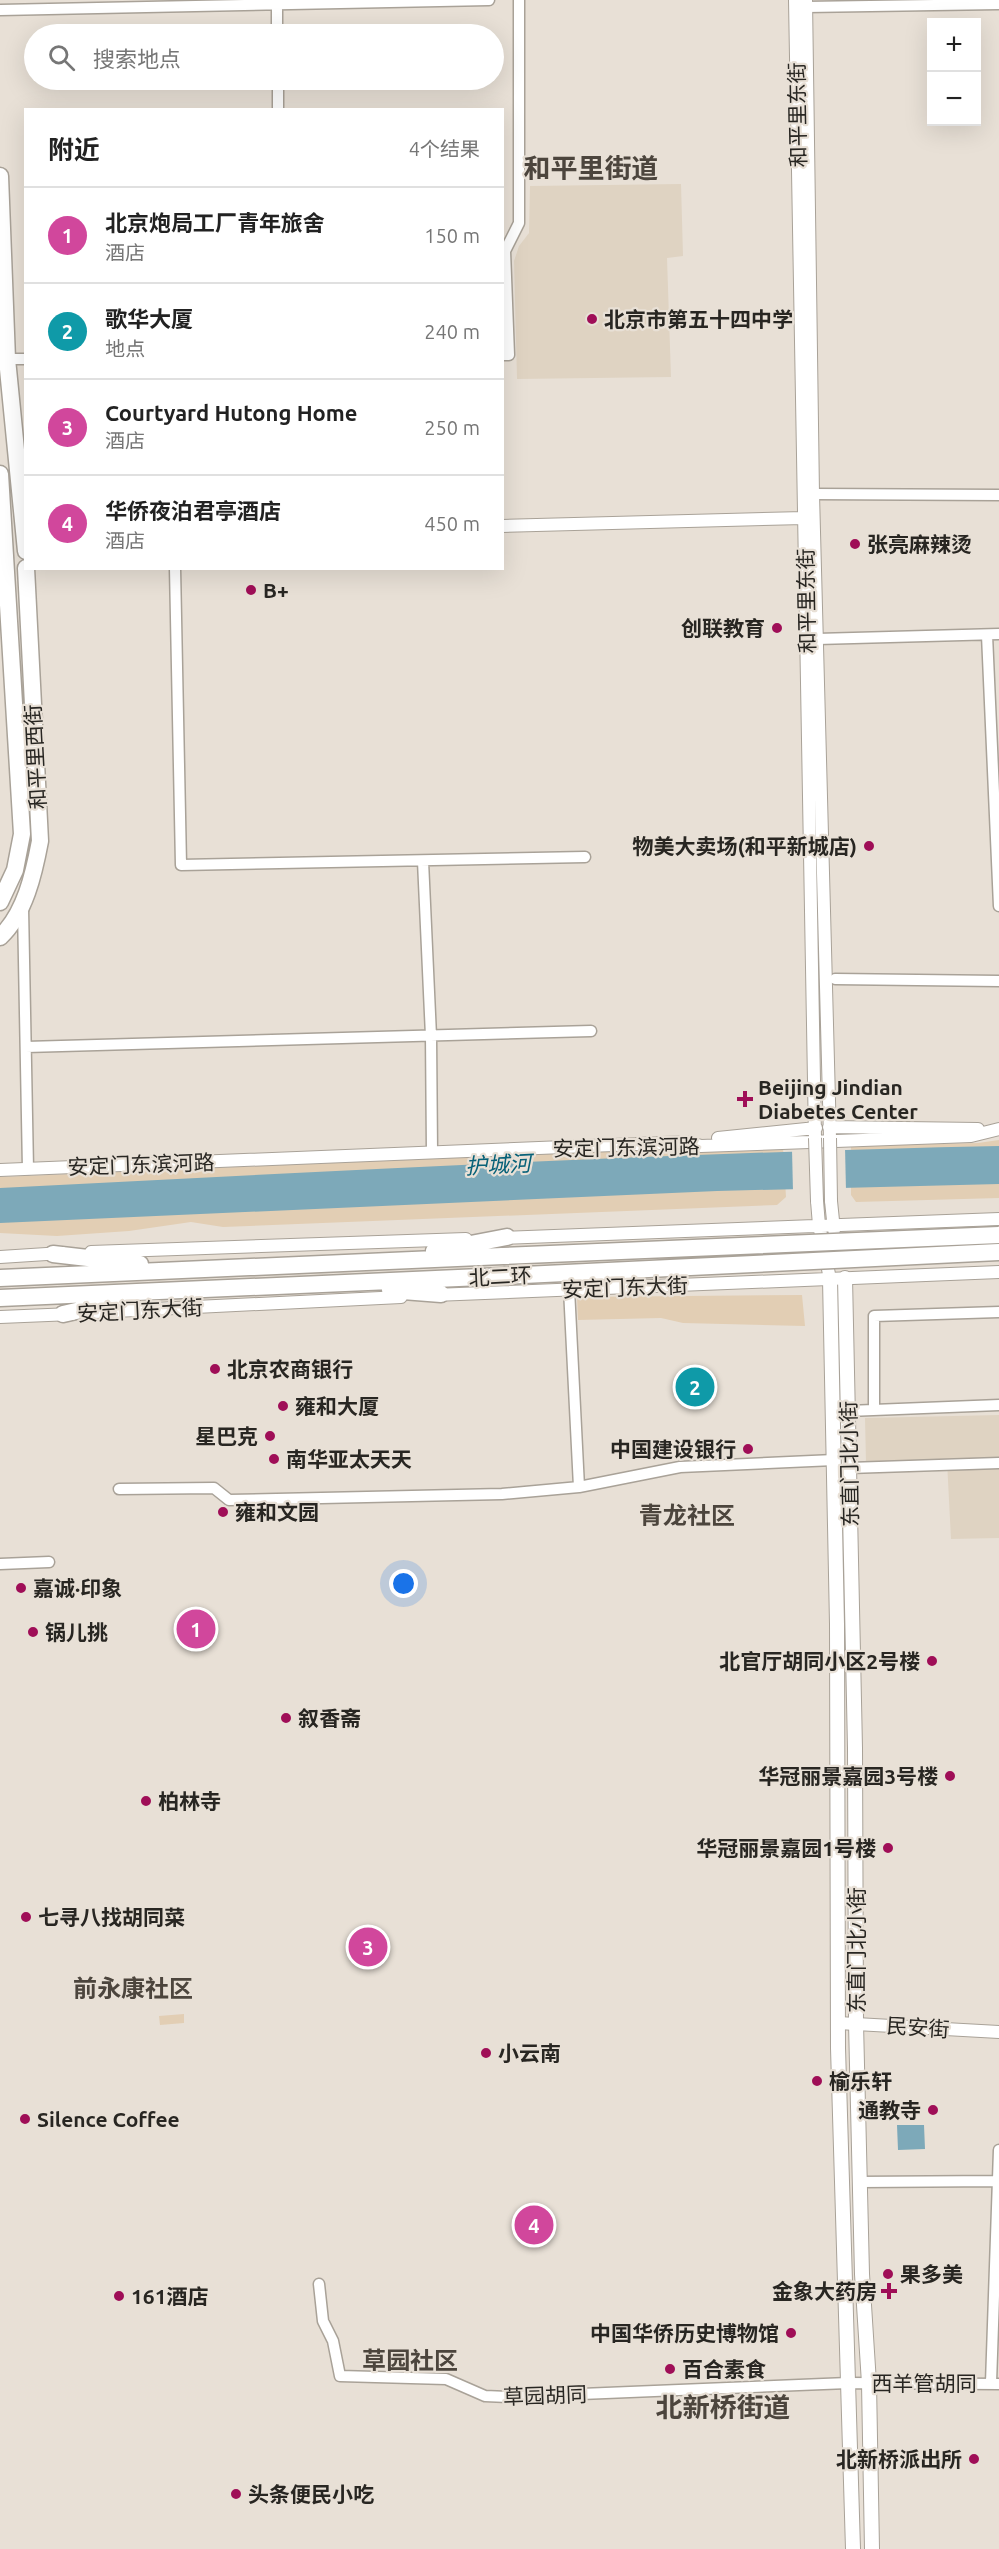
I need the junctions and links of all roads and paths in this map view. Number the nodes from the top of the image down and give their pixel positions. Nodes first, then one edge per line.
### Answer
1 (489, 0) edge
2 (519, 0) edge
3 (801, 2) edge
4 (999, 4) edge
5 (277, 5) junction
6 (0, 10) edge
7 (277, 24) edge
8 (278, 90) edge
9 (278, 108) edge
10 (0, 176) edge
11 (504, 355) edge
12 (7, 359) junction
13 (24, 359) edge
14 (0, 474) edge
15 (813, 494) junction
16 (999, 495) edge
17 (804, 518) junction
18 (504, 526) edge
19 (24, 532) edge
20 (24, 542) edge
21 (3, 543) junction
22 (26, 570) edge
23 (175, 570) edge
24 (987, 634) junction
25 (999, 634) edge
26 (817, 639) junction
27 (585, 857) dead end
28 (423, 861) junction
29 (23, 900) junction
30 (0, 903) edge
31 (999, 906) edge
32 (0, 937) edge
33 (835, 979) dead end
34 (999, 981) edge
35 (591, 1031) dead end
36 (430, 1036) junction
37 (26, 1047) junction
38 (997, 1129) edge
39 (830, 1132) junction
40 (816, 1133) junction
41 (687, 1142) junction
42 (432, 1152) junction
43 (28, 1169) junction
44 (0, 1170) edge
45 (999, 1219) edge
46 (866, 1223) junction
47 (833, 1224) junction
48 (819, 1225) junction
49 (748, 1228) junction
50 (621, 1233) junction
51 (999, 1235) edge
52 (507, 1238) junction
53 (999, 1252) edge
54 (53, 1254) junction
55 (0, 1257) edge
56 (372, 1263) junction
57 (189, 1269) junction
58 (999, 1272) edge
59 (868, 1277) junction
60 (0, 1278) edge
61 (845, 1278) junction
62 (830, 1279) junction
63 (750, 1282) junction
64 (326, 1284) junction
65 (624, 1287) junction
66 (569, 1289) junction
67 (163, 1291) junction
68 (441, 1294) junction
69 (0, 1298) edge
70 (999, 1312) edge
71 (63, 1314) junction
72 (0, 1317) edge
73 (999, 1405) edge
74 (874, 1410) junction
75 (848, 1411) junction
76 (834, 1460) junction
77 (999, 1463) edge
78 (849, 1468) junction
79 (579, 1487) junction
80 (119, 1490) dead end
81 (49, 1562) dead end
82 (0, 1564) edge
83 (837, 1624) junction
84 (852, 1624) junction
85 (838, 2023) junction
86 (856, 2023) junction
87 (999, 2032) edge
88 (999, 2150) edge
89 (998, 2181) edge
90 (860, 2182) junction
91 (319, 2284) dead end
92 (849, 2383) junction
93 (869, 2384) junction
94 (995, 2384) edge
95 (853, 2549) edge
96 (872, 2549) edge

1 - 5 street
2 - 11 street
3 - 4 street
3 - 15 street, 和平里东街
3 - 17 street, 和平里东街
5 - 6 street
5 - 7 street
8 - 9 street
10 - 12 main road
12 - 13 street
12 - 19 main road
14 - 21 main road, 和平里西街
15 - 16 street
15 - 17 street
15 - 26 street, 和平里东街
17 - 18 street
17 - 40 street, 和平里东街
20 - 21 street
21 - 30 main road, 和平里西街
22 - 29 main road, 和平里西街
23 - 28 street
24 - 25 street
24 - 26 street
24 - 31 street
26 - 39 street, 和平里东街
27 - 28 street
28 - 36 street
29 - 32 main road, 和平里西街
29 - 37 street
33 - 34 street
35 - 36 street
36 - 37 street
36 - 42 street
37 - 43 street
38 - 39 street
38 - 41 street, 安定门东滨河路
39 - 47 street, 和平里东街, bridge
40 - 41 street
40 - 48 street, 和平里东街, bridge
41 - 42 street, 安定门东滨河路
42 - 43 street, 安定门东滨河路
43 - 44 street, 安定门东滨河路
45 - 46 street
46 - 47 street
46 - 59 street
47 - 48 street
47 - 61 street, 和平里东街
48 - 49 street
48 - 62 street, 和平里东街
49 - 50 street
49 - 63 street
50 - 52 street
50 - 65 street
51 - 56 main road, 北二环, bridge
52 - 54 street
52 - 56 main road
53 - 64 main road, 北二环, bridge
54 - 55 street
54 - 57 main road
56 - 57 main road, 北二环
57 - 60 main road, 北二环
58 - 59 street, 安定门东大街
59 - 61 street, 安定门东大街
61 - 62 street, 安定门东大街
61 - 75 main road, 东直门北小街
62 - 63 street, 安定门东大街
62 - 76 main road, 东直门北小街
63 - 65 street, 安定门东大街
64 - 67 main road, 北二环
64 - 68 main road
65 - 66 street, 安定门东大街
66 - 68 street, 安定门东大街
66 - 79 street
67 - 69 main road, 北二环
67 - 71 main road
68 - 71 street, 安定门东大街
70 - 74 street
71 - 72 street, 安定门东大街
73 - 74 street
74 - 75 street
75 - 78 main road, 东直门北小街
76 - 79 street
76 - 83 main road, 东直门北小街
77 - 78 street
78 - 84 main road, 东直门北小街
79 - 80 street
81 - 82 street
83 - 84 street
83 - 85 main road, 东直门北小街
84 - 86 main road, 东直门北小街
85 - 86 street, 民安街
85 - 92 main road, 东直门北小街
86 - 87 street, 民安街
86 - 90 main road, 东直门北小街
88 - 89 street
89 - 90 street
89 - 94 street
90 - 93 main road, 东直门北小街
91 - 92 street, 草园胡同
92 - 93 street, 西羊管胡同
92 - 95 main road, 东直门北小街
93 - 94 street, 西羊管胡同
93 - 96 main road, 东直门北小街

